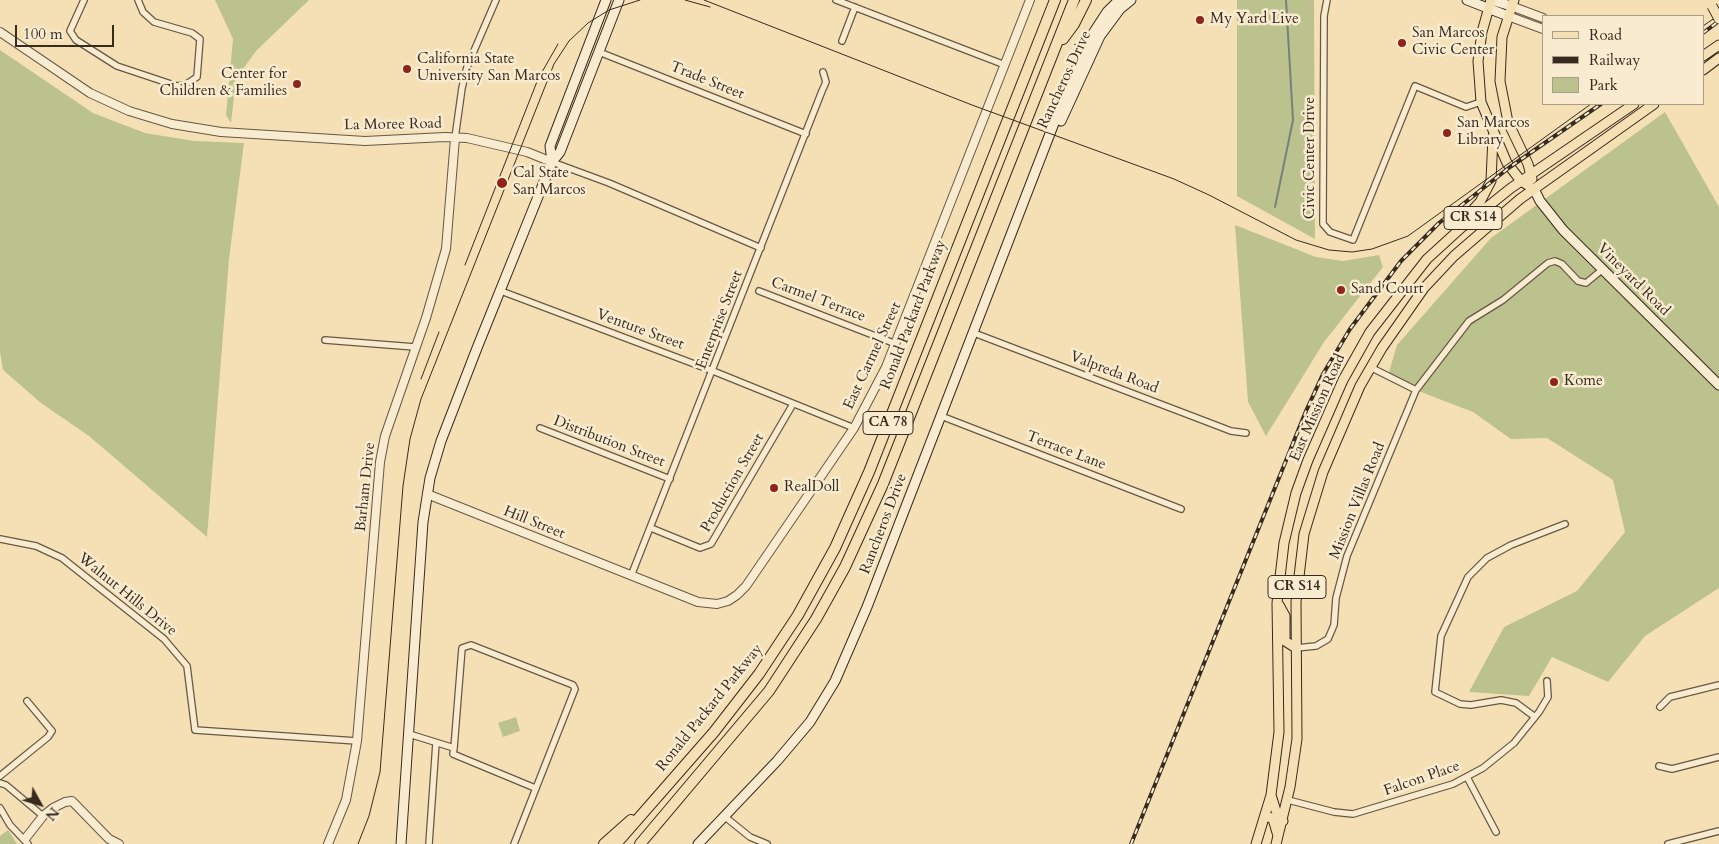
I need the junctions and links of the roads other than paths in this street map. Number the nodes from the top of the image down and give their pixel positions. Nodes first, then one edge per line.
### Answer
1 (84, 0) edge
2 (138, 0) edge
3 (496, 0) edge
4 (606, 0) edge
5 (619, 0) edge
6 (836, 0) edge
7 (1030, 0) edge
8 (1055, 0) edge
9 (1074, 0) edge
10 (1086, 0) edge
11 (1119, 0) edge
12 (1131, 0) edge
13 (1327, 0) edge
14 (1467, 0) edge
15 (1513, 3) edge
16 (1710, 3) edge
17 (1490, 4) edge
18 (855, 7) junction
19 (1508, 16) junction
20 (1542, 18) edge
21 (1719, 19) edge
22 (1542, 29) edge
23 (0, 32) edge
24 (842, 41) dead end
25 (1719, 45) edge
26 (1054, 50) junction
27 (599, 52) junction
28 (1704, 55) edge
29 (1719, 58) edge
30 (1005, 65) junction
31 (1704, 69) edge
32 (823, 72) dead end
33 (1481, 102) junction
34 (1633, 105) edge
35 (1653, 105) edge
36 (1493, 133) junction
37 (806, 134) junction
38 (455, 138) junction
39 (552, 162) junction
40 (1531, 174) junction
41 (1034, 177) junction
42 (1521, 181) junction
43 (1534, 189) junction
44 (761, 248) junction
45 (1428, 259) junction
46 (1603, 269) junction
47 (501, 291) junction
48 (759, 291) dead end
49 (974, 333) junction
50 (325, 340) dead end
51 (896, 344) junction
52 (415, 347) junction
53 (1370, 367) junction
54 (713, 371) junction
55 (1719, 385) edge
56 (1416, 390) junction
57 (794, 404) junction
58 (941, 416) junction
59 (540, 428) dead end
60 (854, 428) junction
61 (1246, 432) dead end
62 (670, 479) junction
63 (427, 494) junction
64 (1181, 509) dead end
65 (1565, 524) dead end
66 (650, 528) junction
67 (0, 539) edge
68 (631, 576) junction
69 (1277, 603) junction
70 (1296, 648) junction
71 (1547, 681) dead end
72 (1719, 685) edge
73 (27, 700) dead end
74 (1660, 706) dead end
75 (1535, 717) junction
76 (409, 734) junction
77 (357, 741) junction
78 (436, 742) junction
79 (454, 748) junction
80 (1719, 757) edge
81 (1659, 766) dead end
82 (0, 776) edge
83 (1467, 777) junction
84 (0, 783) edge
85 (535, 788) junction
86 (1271, 795) junction
87 (1288, 800) junction
88 (649, 806) junction
89 (0, 808) edge
90 (1265, 815) junction
91 (43, 816) junction
92 (724, 816) junction
93 (1283, 821) junction
94 (1719, 831) edge
95 (1496, 832) dead end
96 (1277, 840) edge
97 (27, 842) edge
98 (1683, 842) edge
99 (119, 844) edge
100 (328, 844) edge
101 (401, 844) edge
102 (429, 844) edge
103 (514, 844) edge
104 (604, 844) edge
105 (616, 844) edge
106 (640, 844) edge
107 (698, 844) edge
108 (767, 844) edge
109 (1256, 844) edge
110 (1668, 844) edge

1 - 2 street
3 - 38 street
4 - 39 main road
5 - 27 main road
6 - 18 street
7 - 30 street, East Carmel Street
8 - 88 highway, Ronald Packard Parkway / CA 78
9 - 26 highway, CA 78
10 - 26 highway
11 - 41 main road, Rancheros Drive
12 - 41 main road, Rancheros Drive
13 - 33 street, Civic Center Drive
14 - 17 main road
15 - 17 main road
15 - 19 main road
15 - 20 street
16 - 21 main road, bridge
17 - 19 main road
17 - 33 main road
18 - 24 street
18 - 30 street
19 - 22 street
19 - 40 main road
23 - 38 street, La Moree Road
25 - 28 main road
26 - 106 highway, CA 78
27 - 37 street, Trade Street
27 - 39 main road
29 - 31 main road
30 - 51 street, East Carmel Street
32 - 37 street, Enterprise Street
33 - 36 main road
34 - 40 main road, East Mission Road / CR S14
35 - 43 main road, East Mission Road / CR S14
36 - 42 main road
36 - 45 main road
37 - 44 street, Enterprise Street
38 - 39 street, La Moree Road
38 - 52 street, Barham Drive
39 - 44 street, La Moree Road
39 - 47 main road
40 - 42 main road, East Mission Road / CR S14
40 - 43 main road
41 - 49 main road, Rancheros Drive
42 - 43 main road
42 - 45 main road, East Mission Road / CR S14
43 - 46 main road, Vineyard Road
43 - 53 main road, East Mission Road / CR S14
44 - 54 street, Enterprise Street
45 - 69 main road, East Mission Road / CR S14
46 - 55 main road, Vineyard Road
46 - 56 street
47 - 54 street, Venture Street
47 - 63 main road
48 - 51 street, Carmel Terrace
49 - 58 main road, Rancheros Drive
49 - 61 street, Valpreda Road
50 - 52 street
51 - 60 street, East Carmel Street
52 - 77 street, Barham Drive
53 - 56 street
53 - 70 main road, East Mission Road / CR S14
54 - 57 street, Venture Street
54 - 62 street, Enterprise Street
56 - 70 street, Mission Villas Road
57 - 60 street, Venture Street
57 - 66 street, Production Street
58 - 64 street, Terrace Lane
58 - 92 main road, Rancheros Drive
59 - 62 street, Distribution Street
60 - 68 street, East Carmel Street
62 - 66 street, Enterprise Street
63 - 68 street, Hill Street
63 - 76 main road
65 - 75 street
66 - 68 street, Enterprise Street
67 - 77 street, Walnut Hills Drive
69 - 70 main road
69 - 86 main road, East Mission Road / CR S14
70 - 87 main road, East Mission Road / CR S14
71 - 75 street, Falcon Place
72 - 74 street
73 - 82 street
75 - 83 street, Falcon Place
76 - 78 street
76 - 101 main road
77 - 100 street, Barham Drive
78 - 79 street
78 - 102 street
79 - 85 street
79 - 85 street
80 - 81 street
83 - 87 street, Falcon Place
83 - 95 street
84 - 91 street
85 - 103 street
86 - 90 main road, East Mission Road / CR S14
86 - 93 main road
87 - 93 main road, East Mission Road / CR S14
88 - 104 highway
88 - 105 highway, Ronald Packard Parkway / CA 78
89 - 97 street
90 - 96 main road
90 - 109 main road, East Mission Road / CR S14
91 - 97 street
91 - 99 street
92 - 107 main road, Rancheros Drive
92 - 108 street
93 - 96 main road, East Mission Road / CR S14
94 - 98 street
98 - 110 street

